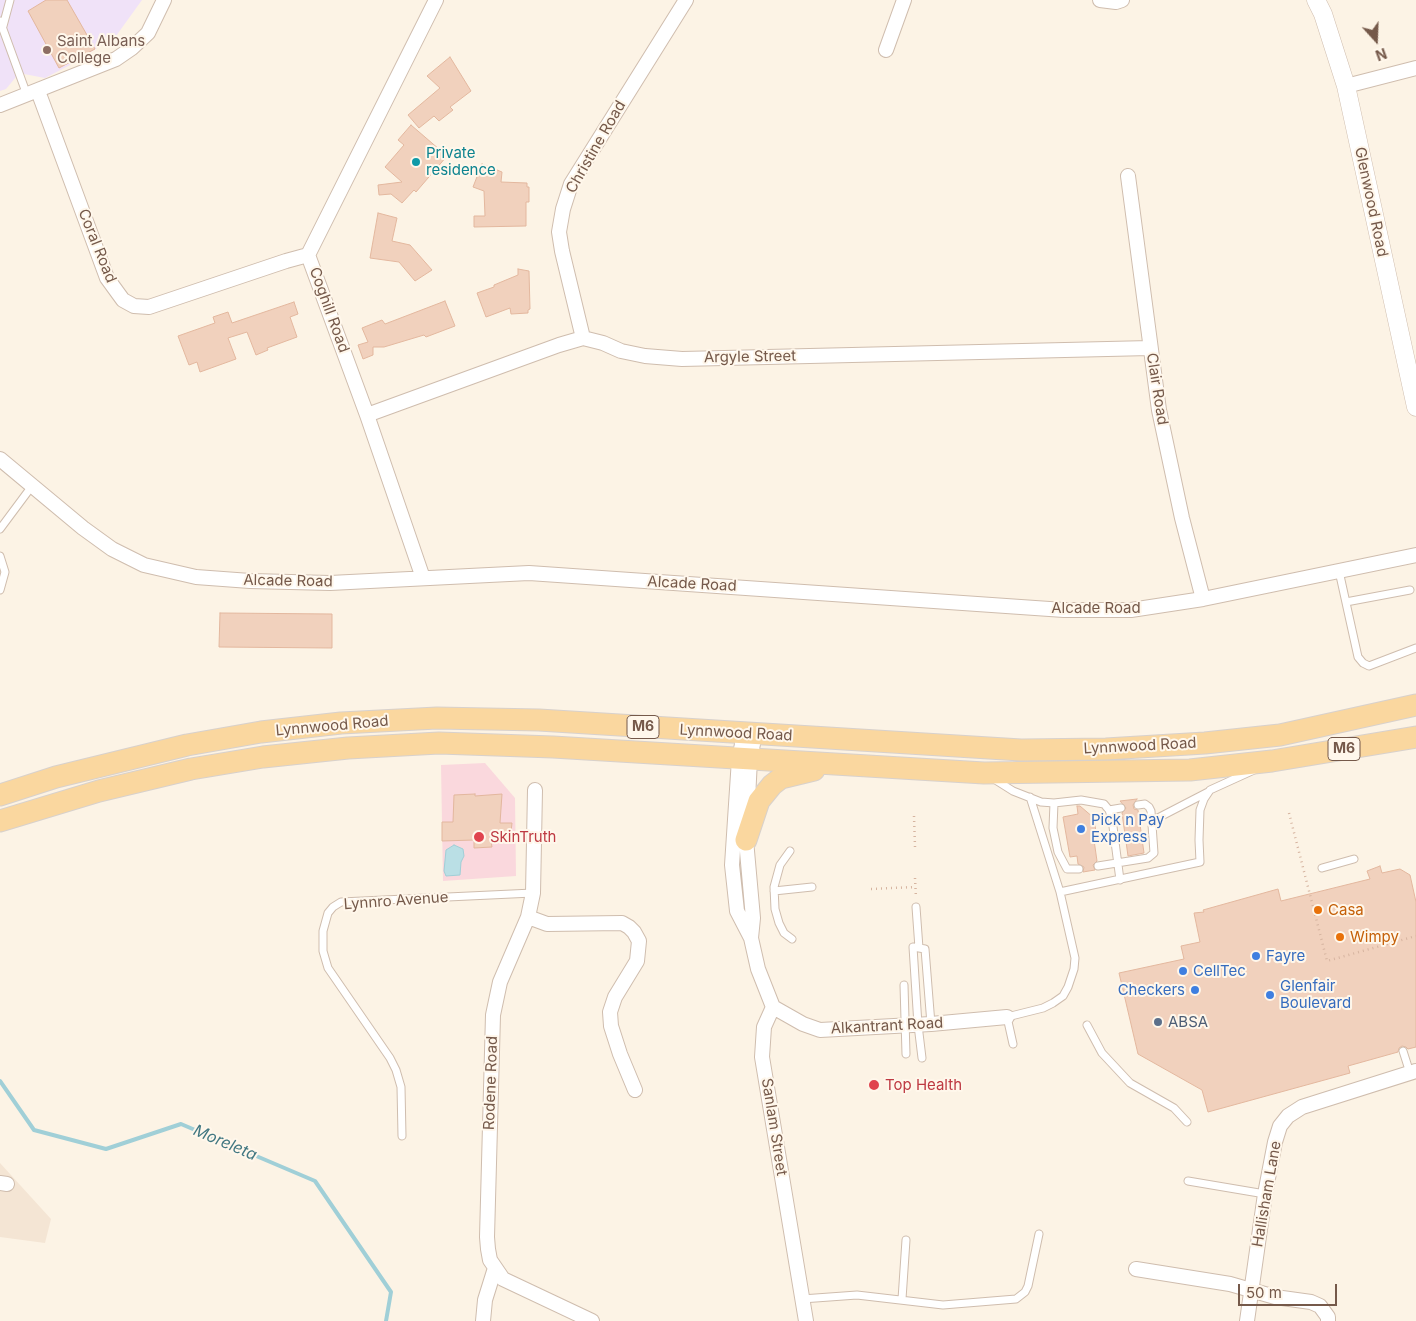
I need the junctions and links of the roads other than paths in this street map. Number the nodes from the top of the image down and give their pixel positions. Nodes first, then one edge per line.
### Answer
1 (10, 0) edge
2 (164, 0) edge
3 (436, 0) edge
4 (686, 0) edge
5 (904, 0) edge
6 (1100, 0) edge
7 (1122, 0) edge
8 (1316, 0) edge
9 (1, 24) edge
10 (886, 50) dead end
11 (1416, 68) edge
12 (1346, 86) junction
13 (32, 93) junction
14 (0, 105) edge
15 (1128, 176) dead end
16 (308, 255) junction
17 (583, 338) junction
18 (1150, 348) junction
19 (1416, 407) edge
20 (367, 415) junction
21 (0, 459) edge
22 (32, 486) junction
23 (0, 530) edge
24 (1416, 555) edge
25 (0, 556) edge
26 (1338, 571) junction
27 (423, 578) junction
28 (0, 590) edge
29 (1410, 590) dead end
30 (1203, 599) junction
31 (1346, 602) junction
32 (1416, 648) edge
33 (1416, 705) edge
34 (749, 734) junction
35 (1416, 737) edge
36 (745, 759) junction
37 (1272, 761) junction
38 (844, 765) junction
39 (984, 773) junction
40 (535, 790) dead end
41 (1210, 790) junction
42 (6, 793) edge
43 (1030, 797) junction
44 (1054, 803) junction
45 (1138, 805) dead end
46 (1121, 808) dead end
47 (1110, 810) junction
48 (8, 818) edge
49 (1152, 821) junction
50 (746, 840) junction
51 (790, 851) dead end
52 (1354, 859) dead end
53 (1118, 863) junction
54 (1098, 866) dead end
55 (1322, 868) dead end
56 (1079, 869) dead end
57 (1120, 880) junction
58 (812, 887) dead end
59 (774, 891) junction
60 (1060, 892) junction
61 (533, 893) junction
62 (916, 907) road end
63 (528, 917) junction
64 (751, 938) junction
65 (792, 939) dead end
66 (919, 948) junction
67 (915, 984) junction
68 (928, 984) junction
69 (904, 985) dead end
70 (773, 1007) junction
71 (1007, 1017) junction
72 (918, 1025) junction
73 (1087, 1025) dead end
74 (1013, 1044) dead end
75 (1403, 1051) dead end
76 (906, 1054) dead end
77 (922, 1058) dead end
78 (1413, 1072) edge
79 (635, 1090) dead end
80 (1187, 1122) dead end
81 (402, 1136) dead end
82 (1188, 1181) dead end
83 (1265, 1194) junction
84 (1039, 1234) dead end
85 (906, 1240) dead end
86 (495, 1268) junction
87 (1136, 1269) dead end
88 (1251, 1292) junction
89 (802, 1299) junction
90 (902, 1299) junction
91 (483, 1321) edge
92 (592, 1321) edge
93 (806, 1321) edge
94 (1247, 1321) edge
95 (1328, 1321) edge

1 - 9 lane
2 - 13 street
3 - 16 street, Coghill Road
4 - 17 street, Christine Road
5 - 10 street
6 - 7 street
8 - 12 street, Glenwood Road
9 - 13 lane
11 - 12 street
12 - 19 street, Glenwood Road
13 - 14 street
13 - 16 street, Coral Road
15 - 18 street, Clair Road
16 - 20 street, Coghill Road
17 - 18 street, Argyle Street
17 - 20 street
18 - 30 street, Clair Road
20 - 27 street, Coghill Road
21 - 22 street, Alcade Road
22 - 23 lane
22 - 27 street, Alcade Road
24 - 26 street, Alcade Road
25 - 28 lane
26 - 30 street, Alcade Road
26 - 31 lane
27 - 30 street, Alcade Road
29 - 31 lane
31 - 32 lane
33 - 34 main road, Lynnwood Road / M6
34 - 36 street
34 - 42 main road, Lynnwood Road / M6
35 - 37 main road, Lynnwood Road / M6
36 - 38 main road, Lynnwood Road / M6
36 - 48 main road, Lynnwood Road / M6
36 - 50 street
36 - 64 street
37 - 39 main road, Lynnwood Road / M6
37 - 41 lane
38 - 39 main road, Lynnwood Road / M6
38 - 50 main road
39 - 43 lane
40 - 61 street, Rodene Road
41 - 49 lane
41 - 57 lane
43 - 44 lane
43 - 60 lane
44 - 47 lane
44 - 56 lane
45 - 49 lane
46 - 47 lane
47 - 53 lane
49 - 53 lane
50 - 64 street
51 - 59 lane
52 - 55 lane
53 - 54 lane
53 - 57 lane
57 - 60 lane
58 - 59 lane
59 - 65 lane
60 - 71 lane
61 - 63 street, Rodene Road
61 - 81 lane, Lynnro Avenue
62 - 66 lane
63 - 79 street
63 - 86 street, Rodene Road
64 - 70 street
66 - 67 lane
66 - 68 lane
67 - 68 lane
67 - 72 lane
68 - 72 lane
69 - 72 lane
70 - 72 street, Alkantrant Road
70 - 89 street, Sanlam Street
71 - 72 street, Alkantrant Road
71 - 74 lane
72 - 76 lane
72 - 77 lane
73 - 80 lane
75 - 78 lane
78 - 83 street, Hallisham Lane
82 - 83 lane
83 - 88 street, Hallisham Lane
84 - 90 lane
85 - 90 lane
86 - 91 street
86 - 92 street
87 - 88 street
88 - 94 street, Hallisham Lane
88 - 95 street
89 - 90 lane
89 - 93 street, Sanlam Street

